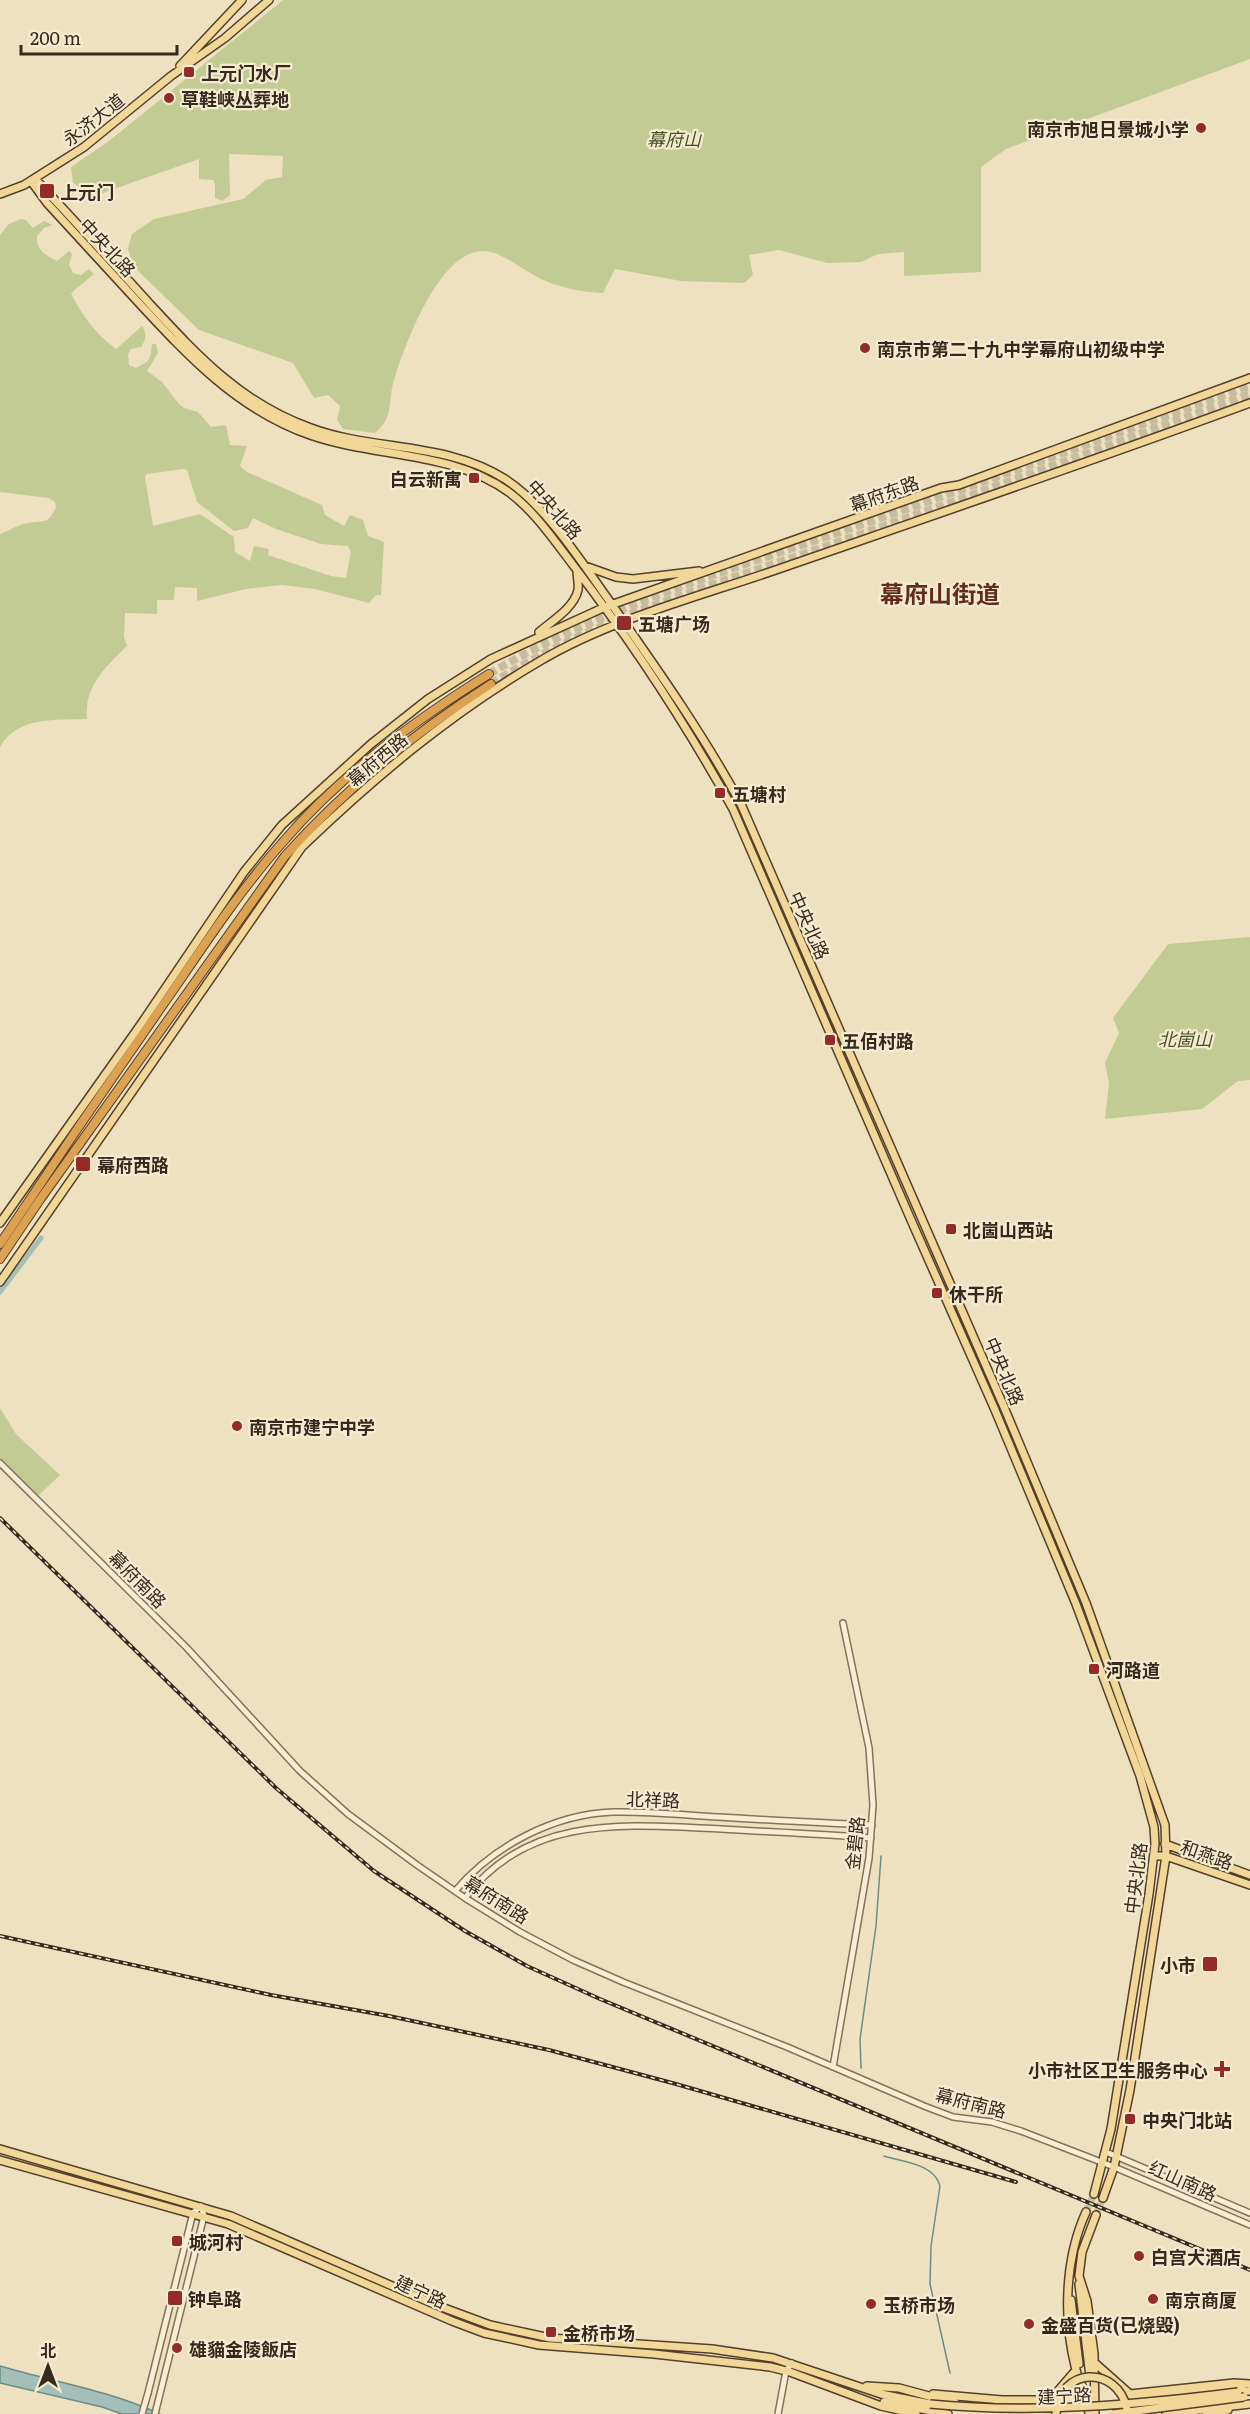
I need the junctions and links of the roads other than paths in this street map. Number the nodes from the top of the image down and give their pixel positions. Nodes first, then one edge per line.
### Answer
1 (242, 0) edge
2 (269, 0) edge
3 (171, 76) junction
4 (34, 183) junction
5 (0, 197) edge
6 (1250, 378) edge
7 (1250, 403) edge
8 (585, 567) junction
9 (711, 570) junction
10 (577, 571) junction
11 (728, 587) joint
12 (608, 605) junction
13 (621, 623) junction
14 (530, 639) junction
15 (489, 674) tunnel mouth
16 (491, 684) tunnel mouth
17 (35, 1199) junction
18 (0, 1223) edge
19 (0, 1244) edge
20 (0, 1259) edge
21 (0, 1282) edge
22 (0, 1463) edge
23 (843, 1623) dead end
24 (824, 1823) junction
25 (872, 1825) junction
26 (824, 1835) junction
27 (871, 1838) junction
28 (1155, 1844) junction
29 (1166, 1845) junction
30 (1154, 1856) junction
31 (1166, 1856) junction
32 (487, 1860) junction
33 (494, 1868) junction
34 (1250, 1875) edge
35 (1250, 1885) edge
36 (454, 1891) junction
37 (465, 1898) junction
38 (833, 2067) junction
39 (0, 2149) edge
40 (1106, 2152) junction
41 (1117, 2155) junction
42 (0, 2160) edge
43 (1103, 2162) junction
44 (1114, 2167) junction
45 (1094, 2194) tunnel mouth
46 (1103, 2198) tunnel mouth
47 (201, 2206) junction
48 (1086, 2212) tunnel mouth
49 (193, 2213) junction
50 (1250, 2213) edge
51 (1096, 2215) tunnel mouth
52 (204, 2216) junction
53 (1250, 2225) edge
54 (1075, 2276) junction
55 (792, 2363) junction
56 (1095, 2363) junction
57 (1076, 2370) junction
58 (786, 2371) junction
59 (1090, 2377) junction
60 (1081, 2378) junction
61 (1250, 2385) edge
62 (858, 2386) junction
63 (1250, 2391) edge
64 (844, 2393) junction
65 (923, 2394) junction
66 (1250, 2396) edge
67 (1125, 2400) junction
68 (1250, 2404) edge
69 (930, 2407) junction
70 (1057, 2410) edge
71 (142, 2414) edge
72 (154, 2414) edge
73 (778, 2414) edge
74 (916, 2414) edge
75 (948, 2414) edge
76 (1089, 2414) edge
77 (1095, 2414) edge
78 (1113, 2414) edge
79 (1127, 2414) edge
80 (1167, 2414) edge
81 (1207, 2414) edge

1 - 3 main road, 永济大道
2 - 3 main road, 永济大道
3 - 4 main road, 永济大道
4 - 5 main road, 永济大道
4 - 8 main road, 中央北路
4 - 10 main road, 中央北路
6 - 9 main road, 幕府东路
7 - 11 main road, 幕府东路
8 - 9 main road
8 - 12 main road, 中央北路
9 - 12 main road, 幕府东路
10 - 12 main road, 中央北路
10 - 14 main road
11 - 13 main road, 幕府西路
12 - 13 main road, 中央北路
12 - 14 main road, 幕府东路
13 - 21 main road, 幕府西路
13 - 28 main road, 中央北路
13 - 29 main road, 中央北路
14 - 18 main road, 幕府西路
15 - 17 highway, 幕府西路
16 - 17 highway, 幕府西路
17 - 19 highway, 幕府西路
17 - 20 highway, 幕府西路
22 - 36 street, 幕府南路
23 - 25 street, 金碧路
24 - 25 street, 北祥路
24 - 26 street
24 - 32 street, 北祥路
25 - 27 street, 金碧路
26 - 27 street, 北祥路
26 - 33 street, 北祥路
27 - 38 street, 金碧路
28 - 29 main road, 和燕路
28 - 30 main road, 中央北路
29 - 31 main road, 中央北路
29 - 34 main road, 和燕路
30 - 31 main road, 和燕路
30 - 40 main road, 中央北路
31 - 35 main road, 和燕路
31 - 41 main road, 中央北路
32 - 33 street
32 - 36 street, 北祥路
33 - 37 street, 北祥路
36 - 37 street, 幕府南路
37 - 38 street, 幕府南路
38 - 43 street, 幕府南路
39 - 47 main road, 建宁路
40 - 41 street
40 - 43 main road, 中央北路
41 - 44 main road, 中央北路
41 - 50 street
42 - 49 main road, 建宁路
43 - 44 street, 红山南路
43 - 45 main road, 中央北路
44 - 46 main road, 中央北路
44 - 53 street, 红山南路
47 - 49 street
47 - 52 street
47 - 55 main road, 建宁路
48 - 54 main road
49 - 52 main road, 建宁路
49 - 71 street, bridge
51 - 54 main road
52 - 58 main road, 建宁路
52 - 72 street
54 - 56 main road
54 - 57 main road
54 - 59 main road
54 - 60 main road
55 - 58 street
55 - 62 main road, 建宁路
56 - 61 main road
56 - 77 main road
57 - 65 main road
57 - 76 main road
58 - 64 main road, 建宁路
58 - 73 street
59 - 60 main road, bridge
59 - 67 main road, bridge
60 - 70 main road, bridge
61 - 67 main road, bridge
62 - 65 main road
62 - 69 main road, 建宁路
63 - 69 main road, 建宁路, bridge
64 - 69 main road, 建宁路
64 - 74 main road, 建宁路
65 - 70 main road, bridge
66 - 78 main road, 建宁路, bridge
67 - 79 main road, bridge
68 - 80 main road
68 - 81 main road
69 - 75 main road, 建宁路

